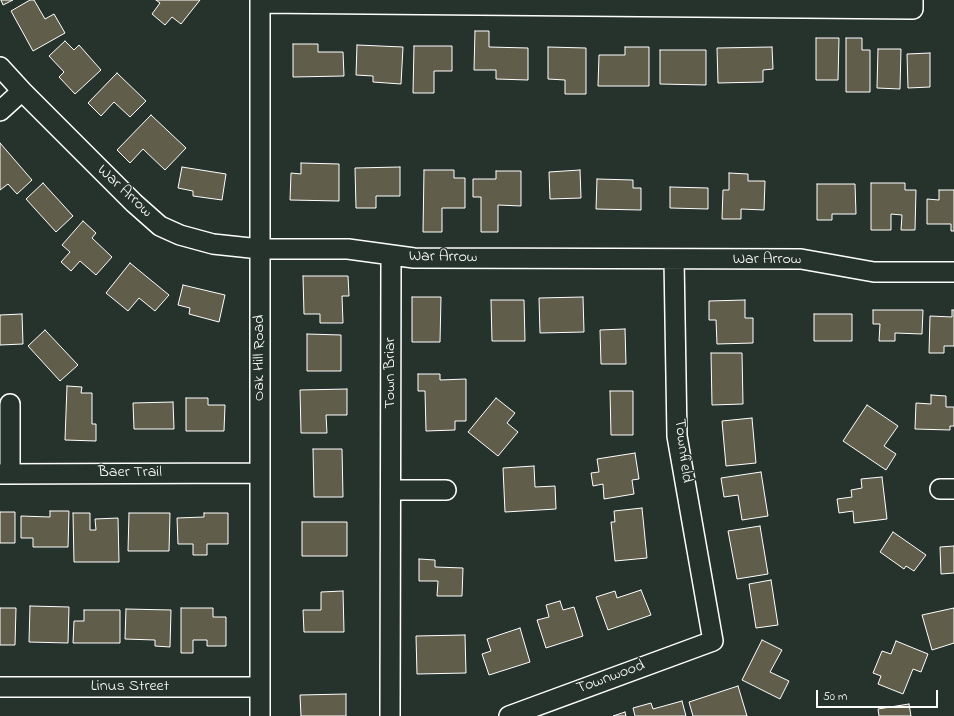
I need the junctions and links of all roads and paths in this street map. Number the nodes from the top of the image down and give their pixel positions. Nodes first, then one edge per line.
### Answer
1 (260, 2) edge
2 (661, 3) edge
3 (913, 5) edge
4 (0, 67) edge
5 (22, 91) junction
6 (0, 111) edge
7 (260, 249) junction
8 (391, 256) junction
9 (674, 259) junction
10 (954, 272) edge
11 (10, 404) dead end
12 (260, 473) junction
13 (5, 474) edge
14 (391, 490) junction
15 (446, 490) dead end
16 (713, 641) joint
17 (0, 687) edge
18 (260, 687) junction
19 (260, 716) edge
20 (390, 716) edge
21 (509, 716) edge

1 - 2 street
1 - 7 street, Oak Hill Road
2 - 3 street
4 - 5 street, War Arrow
5 - 6 street
5 - 7 street, War Arrow
7 - 8 street, War Arrow
7 - 12 street, Oak Hill Road
8 - 9 street, War Arrow
8 - 14 street, Town Briar
9 - 10 street, War Arrow
9 - 16 street, Townfield
11 - 13 street
12 - 13 street, Baer Trail
12 - 18 street, Oak Hill Road
14 - 15 street
14 - 20 street, Town Briar
16 - 21 street, Townwood
17 - 18 street, Linus Street
18 - 19 street, Oak Hill Road

